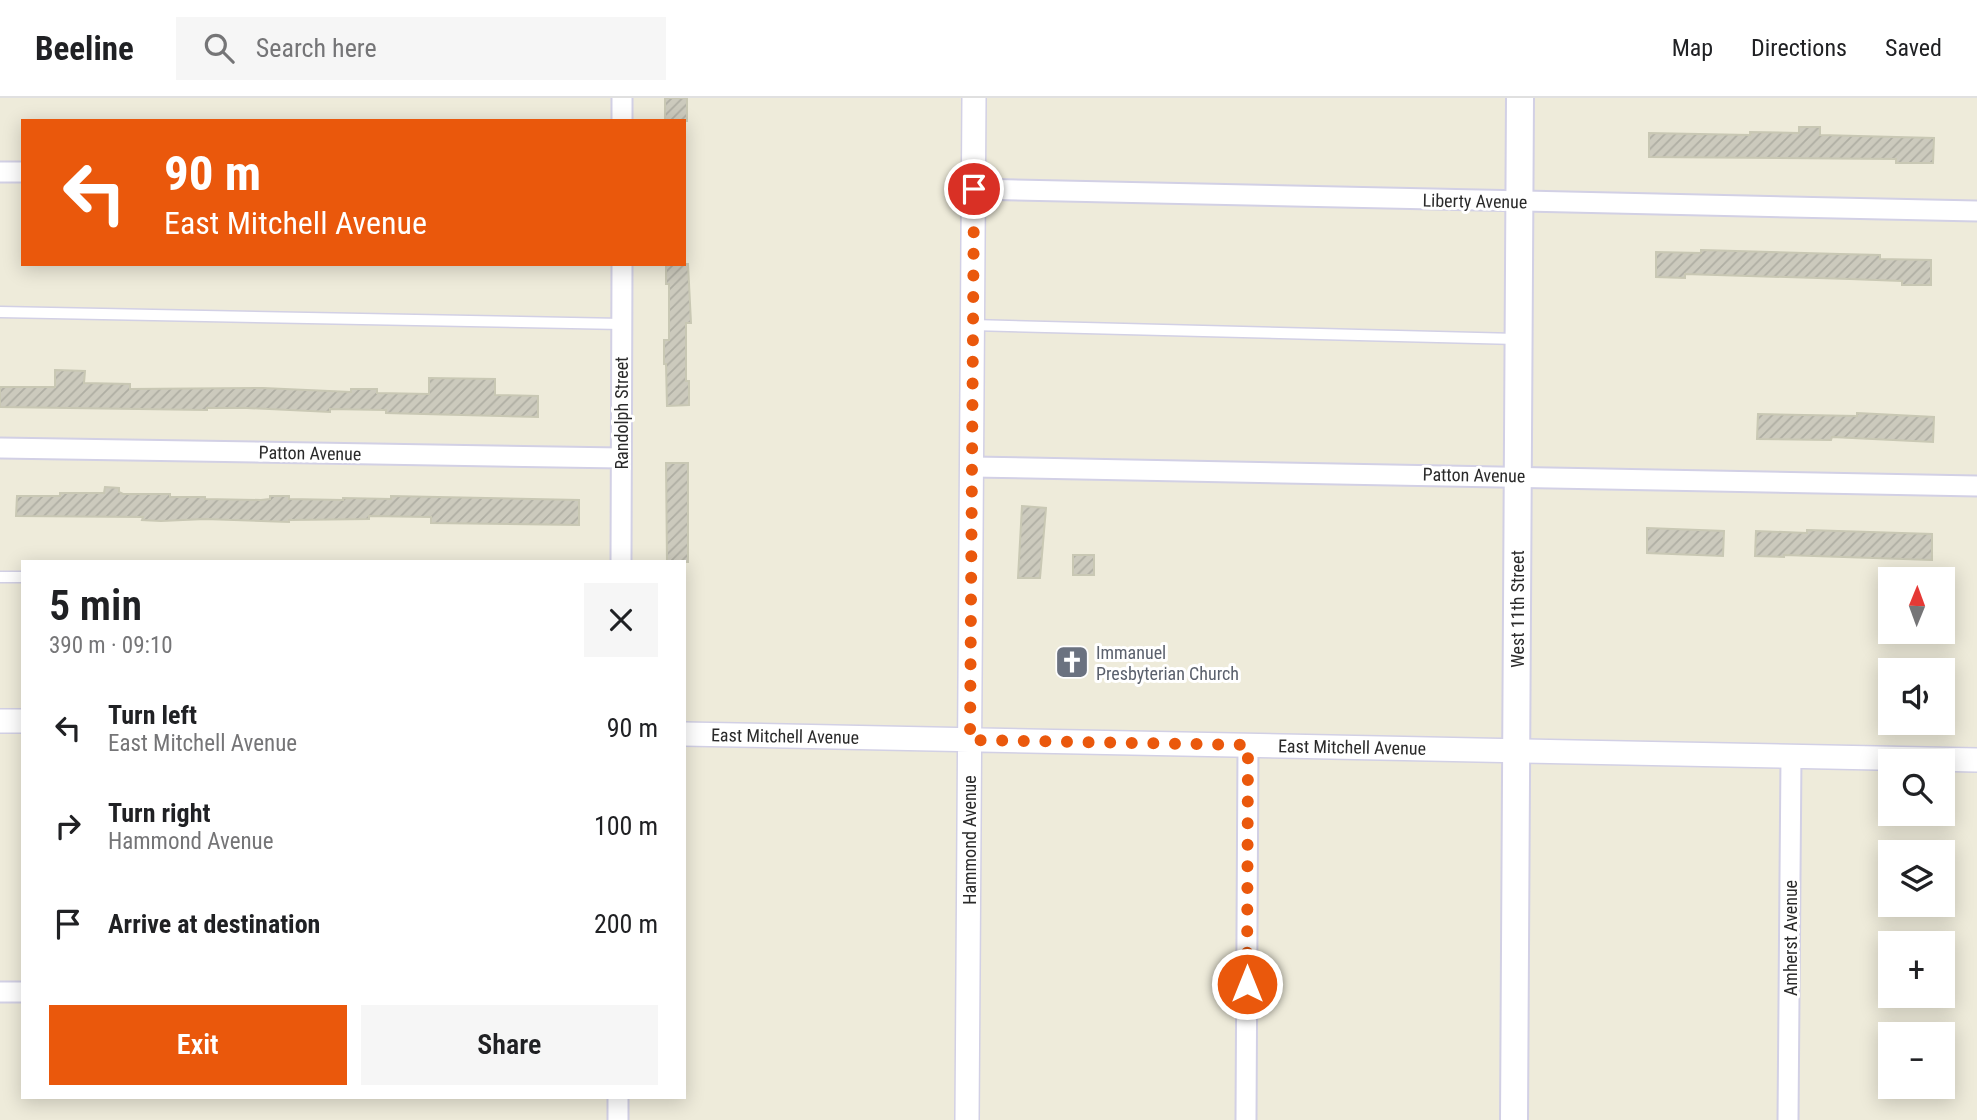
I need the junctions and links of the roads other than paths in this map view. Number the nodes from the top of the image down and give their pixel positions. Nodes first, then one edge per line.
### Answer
1 (622, 98) edge
2 (974, 98) edge
3 (1520, 98) edge
4 (622, 119) edge
5 (0, 172) edge
6 (21, 172) edge
7 (974, 189) junction
8 (1519, 202) junction
9 (1977, 211) edge
10 (622, 266) edge
11 (0, 312) edge
12 (622, 324) junction
13 (972, 325) junction
14 (1519, 339) junction
15 (0, 447) edge
16 (621, 458) junction
17 (972, 467) junction
18 (1518, 476) junction
19 (1977, 486) edge
20 (621, 560) edge
21 (0, 577) edge
22 (21, 578) edge
23 (0, 721) edge
24 (21, 721) edge
25 (686, 734) edge
26 (970, 740) junction
27 (1248, 745) junction
28 (1516, 751) junction
29 (1791, 756) junction
30 (1977, 760) edge
31 (0, 992) edge
32 (21, 992) edge
33 (618, 1099) edge
34 (618, 1120) edge
35 (967, 1120) edge
36 (1245, 1120) edge
37 (1514, 1120) edge
38 (1788, 1120) edge

1 - 4 street
2 - 7 street, Hammond Avenue
3 - 8 main road, West 11th Street
5 - 6 street
7 - 8 street, Liberty Avenue
7 - 13 street, Hammond Avenue
8 - 9 street, Liberty Avenue
8 - 14 main road, West 11th Street
10 - 12 street, Randolph Street
11 - 12 lane
12 - 16 street, Randolph Street
13 - 14 lane
13 - 17 street, Hammond Avenue
14 - 18 main road, West 11th Street
15 - 16 street, Patton Avenue
16 - 20 street, Randolph Street
17 - 18 street, Patton Avenue
17 - 26 street, Hammond Avenue
18 - 19 street, Patton Avenue
18 - 28 main road, West 11th Street
21 - 22 lane
23 - 24 street
25 - 26 street, East Mitchell Avenue
26 - 27 street, East Mitchell Avenue
26 - 35 street, Hammond Avenue
27 - 28 street, East Mitchell Avenue
27 - 36 street
28 - 29 street, East Mitchell Avenue
28 - 37 main road, West 11th Street
29 - 30 street, East Mitchell Avenue
29 - 38 street, Amherst Avenue
31 - 32 street
33 - 34 street

